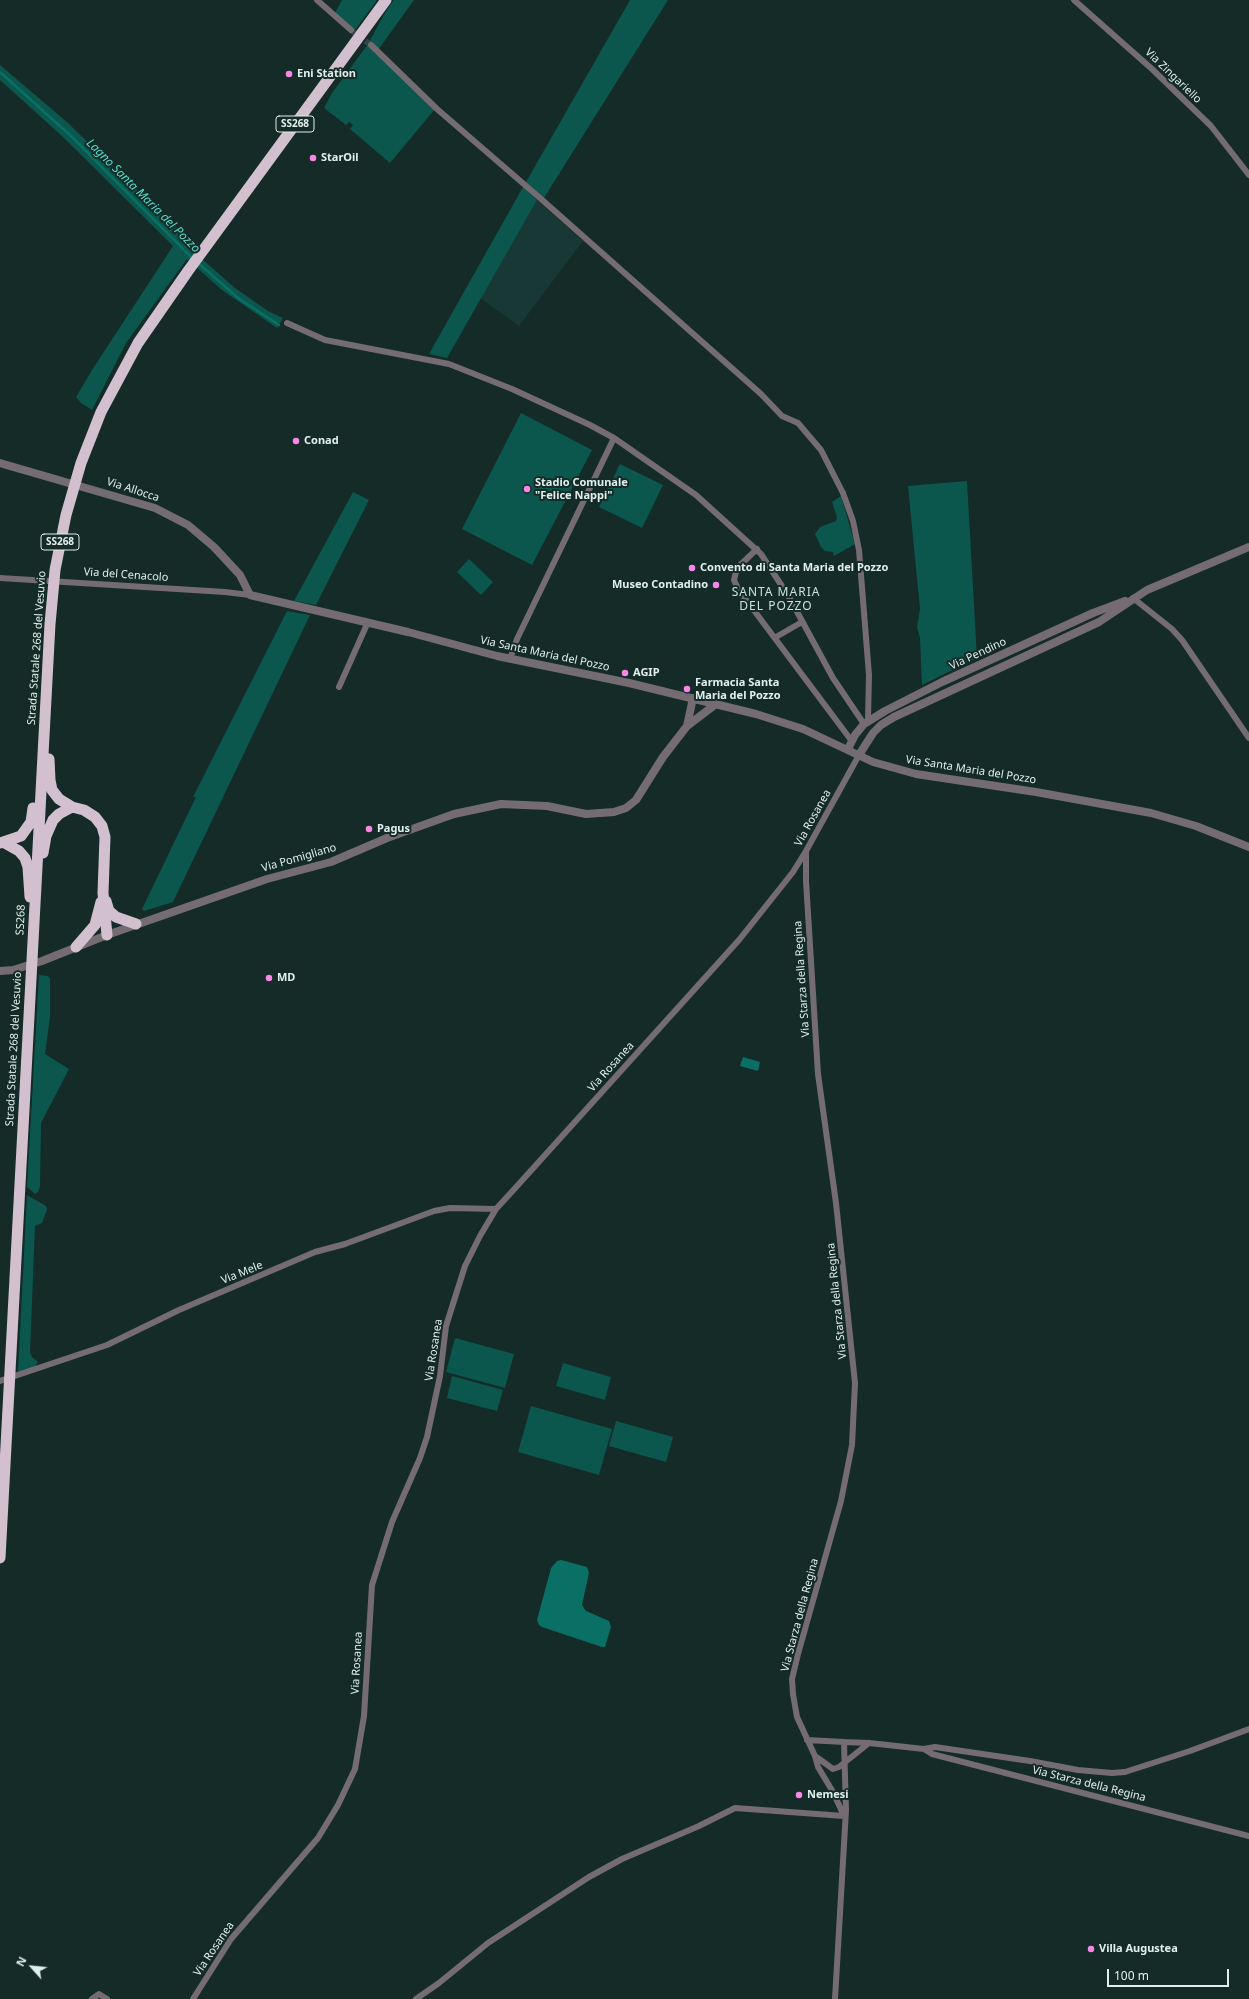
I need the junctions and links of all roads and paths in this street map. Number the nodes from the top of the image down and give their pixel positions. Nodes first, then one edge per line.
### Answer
1 (317, 0) edge
2 (386, 0) edge
3 (1074, 0) edge
4 (351, 30) tunnel mouth
5 (371, 45) tunnel mouth
6 (1249, 175) edge
7 (286, 323) dead end
8 (614, 438) junction
9 (0, 463) edge
10 (1249, 547) edge
11 (757, 549) junction
12 (0, 578) edge
13 (250, 595) junction
14 (1133, 598) junction
15 (368, 622) junction
16 (802, 622) junction
17 (776, 637) junction
18 (510, 659) junction
19 (339, 687) dead end
20 (693, 698) junction
21 (716, 704) junction
22 (866, 722) junction
23 (45, 723) junction
24 (687, 726) junction
25 (1249, 738) edge
26 (851, 740) junction
27 (848, 750) junction
28 (43, 751) junction
29 (859, 755) junction
30 (72, 807) junction
31 (2, 842) edge
32 (1249, 847) edge
33 (806, 851) junction
34 (36, 891) junction
35 (103, 893) junction
36 (136, 924) junction
37 (34, 929) junction
38 (107, 935) junction
39 (76, 947) junction
40 (33, 950) joint
41 (0, 971) edge
42 (496, 1210) junction
43 (0, 1381) edge
44 (0, 1558) edge
45 (1249, 1729) edge
46 (807, 1740) junction
47 (844, 1742) junction
48 (869, 1743) junction
49 (924, 1750) junction
50 (815, 1756) junction
51 (846, 1761) junction
52 (844, 1816) junction
53 (1249, 1836) edge
54 (92, 1999) edge
55 (107, 1999) edge
56 (193, 1999) edge
57 (416, 1999) edge
58 (835, 1999) edge

1 - 4 street
2 - 23 highway, Strada Statale 268 del Vesuvio / SS268
3 - 6 street, Via Zingariello
5 - 22 street
7 - 8 street
8 - 11 street
8 - 18 street
9 - 13 street, Via Allocca
10 - 14 street, Via Pendino
11 - 16 street
11 - 17 street
12 - 13 street, Via del Cenacolo
13 - 15 street, Via Santa Maria del Pozzo
14 - 22 street, Via Pendino
14 - 25 street
14 - 29 street, Via Pendino
15 - 18 street, Via Santa Maria del Pozzo
15 - 19 street
16 - 17 street
16 - 22 street
17 - 26 street
18 - 20 street, Via Santa Maria del Pozzo
20 - 21 street, Via Santa Maria del Pozzo
20 - 24 street, Via Pomigliano
21 - 24 street, Via Pomigliano
21 - 27 street, Via Santa Maria del Pozzo
22 - 26 street, Via Pendino
23 - 28 highway, Strada Statale 268 del Vesuvio / SS268
23 - 30 highway
24 - 36 street, Via Pomigliano
26 - 27 street, Via Pendino
27 - 29 street, Via Santa Maria del Pozzo
28 - 31 highway
28 - 34 highway, Strada Statale 268 del Vesuvio / SS268
29 - 32 street, Via Santa Maria del Pozzo
29 - 33 street, Via Rosanea
30 - 34 highway
30 - 35 highway
31 - 37 highway
33 - 42 street, Via Rosanea
33 - 46 street, Via Starza della Regina
34 - 37 highway, SS268 / SS268
35 - 36 highway
35 - 38 highway
35 - 39 highway
36 - 38 street, Via Pomigliano
37 - 40 highway, SS268 / SS268
38 - 39 street, Via Pomigliano
39 - 41 street, Via Pomigliano
40 - 44 highway, Strada Statale 268 del Vesuvio / SS268
42 - 43 street, Via Mele
42 - 56 street, Via Rosanea
45 - 49 street, Via Starza della Regina
46 - 47 street, Via Starza della Regina
46 - 50 street, Via Starza della Regina
47 - 48 street, Via Starza della Regina
47 - 51 street, Via Starza della Regina
48 - 49 street, Via Starza della Regina
48 - 51 street, Via Starza della Regina
49 - 53 street, Via Starza della Regina
50 - 51 street, Via Starza della Regina
50 - 52 street, Via Starza della Regina
51 - 52 street, Via Starza della Regina
52 - 57 street
52 - 58 street, Via Starza della Regina
54 - 55 street

